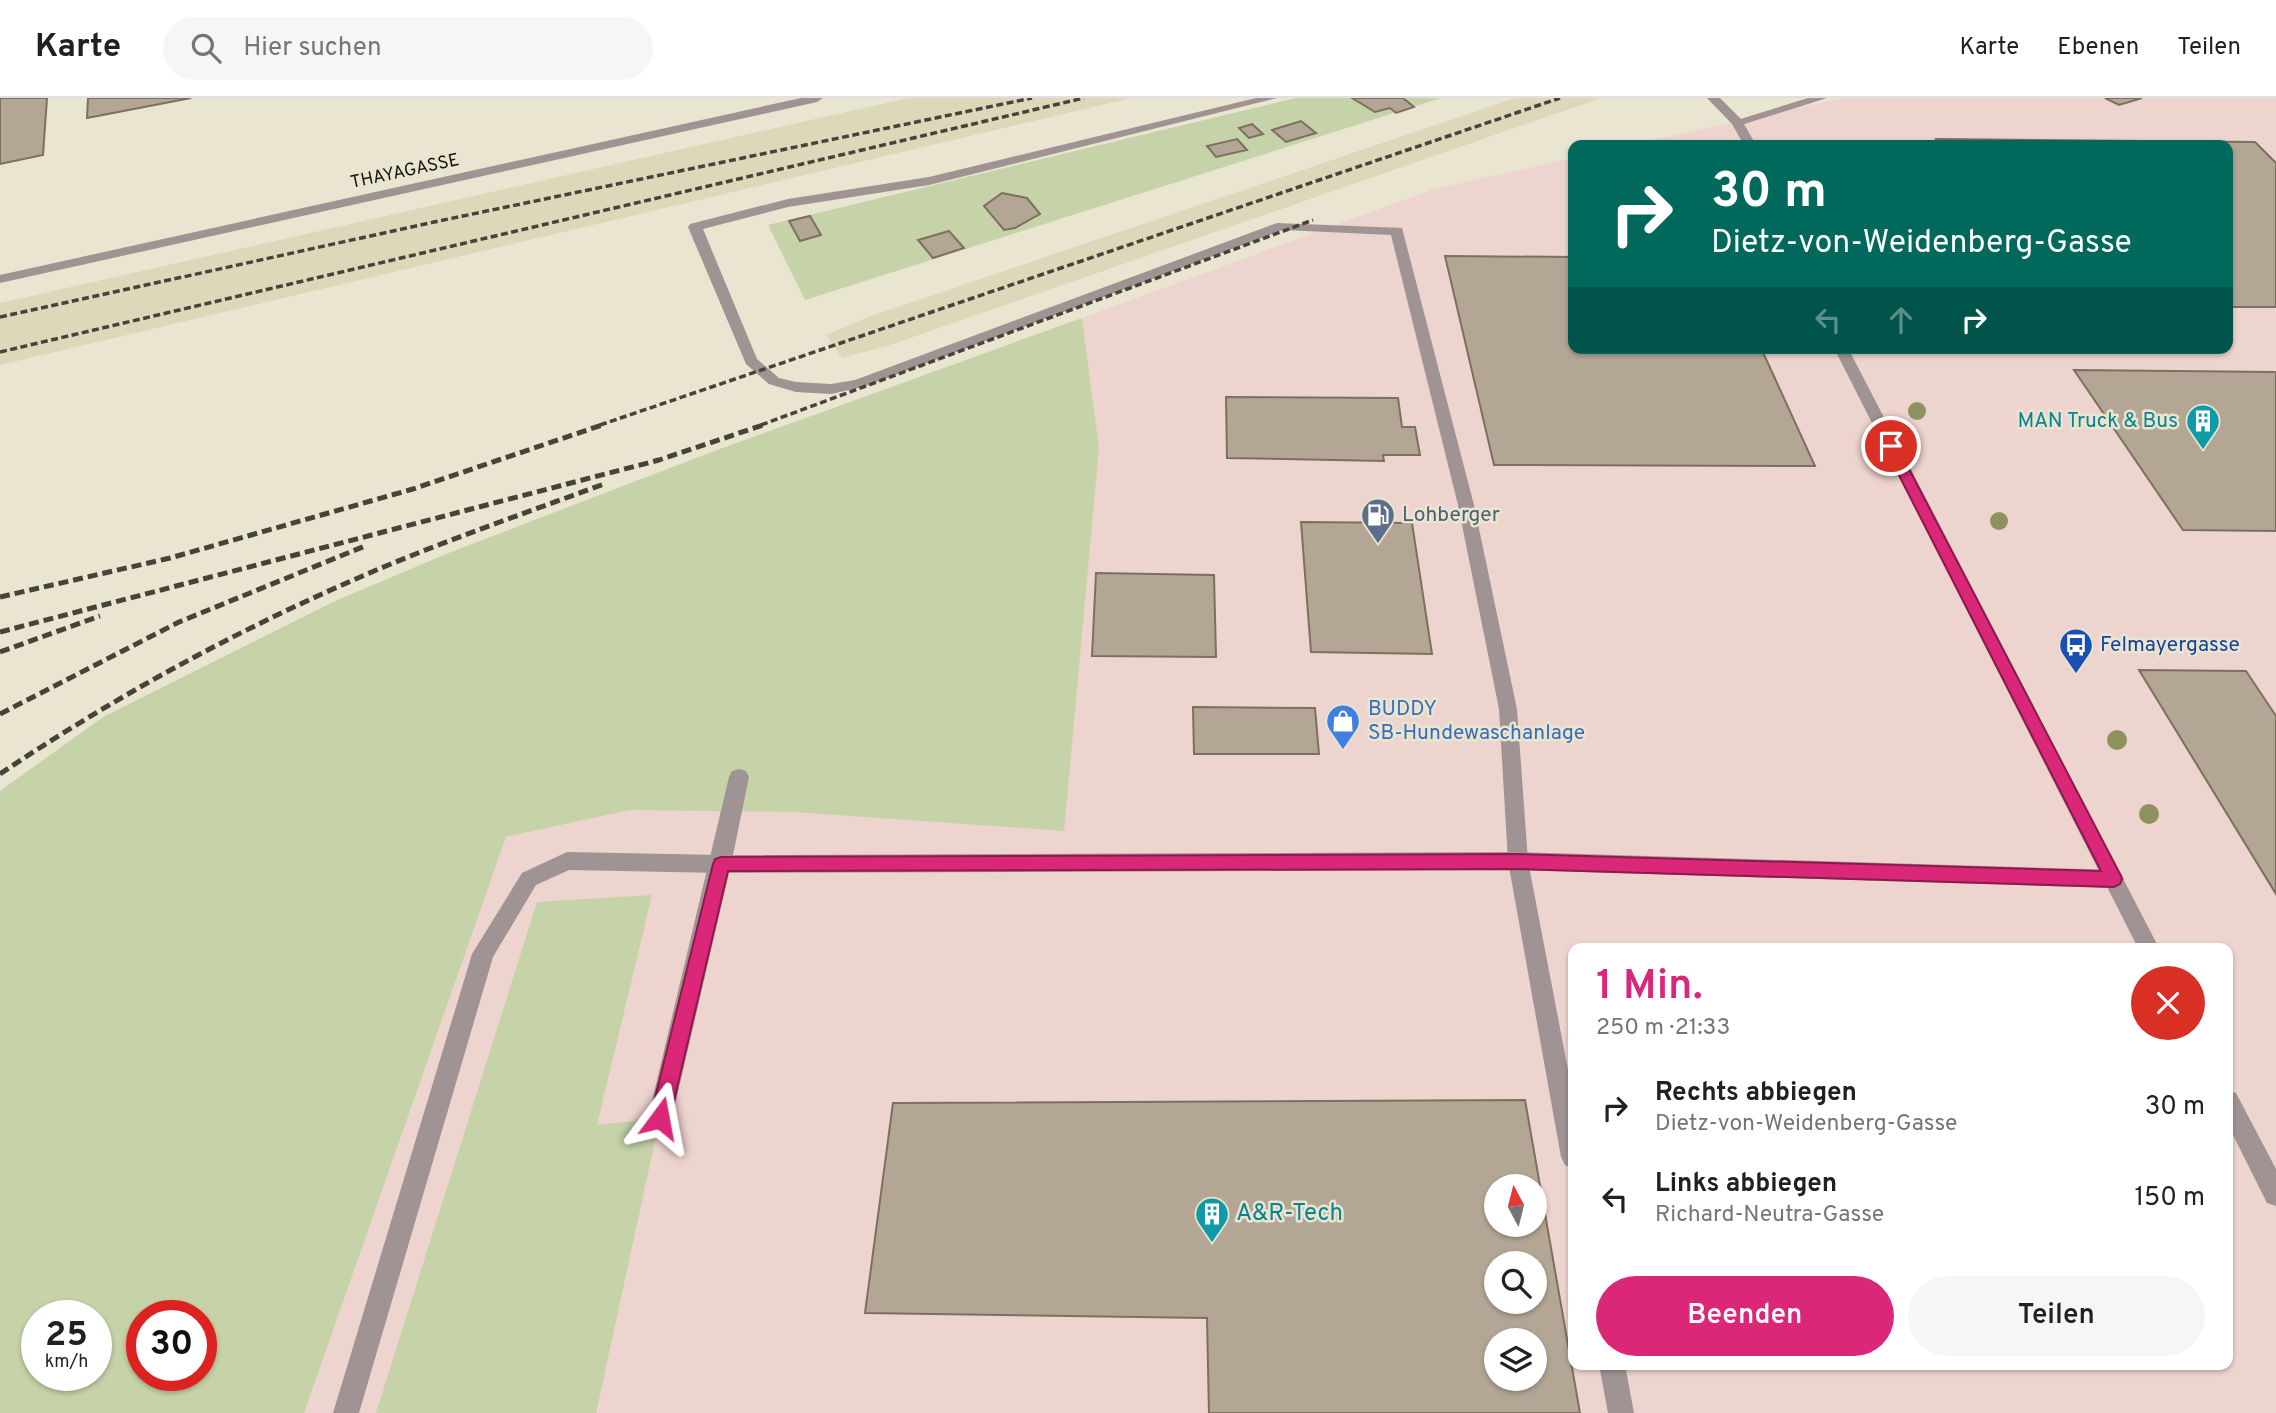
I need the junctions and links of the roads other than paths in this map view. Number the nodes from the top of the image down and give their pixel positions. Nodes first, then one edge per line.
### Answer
1 (817, 98) edge
2 (1271, 98) edge
3 (1713, 98) edge
4 (1821, 98) edge
5 (1737, 122) junction
6 (1747, 140) edge
7 (0, 279) edge
8 (1844, 354) edge
9 (739, 777) dead end
10 (1518, 861) junction
11 (721, 864) junction
12 (2114, 879) junction
13 (2146, 943) edge
14 (2233, 1111) edge
15 (660, 1118) dead end
16 (1568, 1130) edge
17 (2276, 1194) edge
18 (1613, 1370) edge
19 (346, 1413) edge
20 (1621, 1413) edge

1 - 7 street, THAYAGASSE
2 - 10 street
3 - 5 street
4 - 5 street
5 - 6 street
8 - 12 street
9 - 11 street
10 - 11 street
10 - 12 street
10 - 16 street
11 - 15 street
11 - 19 street
12 - 13 street
14 - 17 street
18 - 20 street

